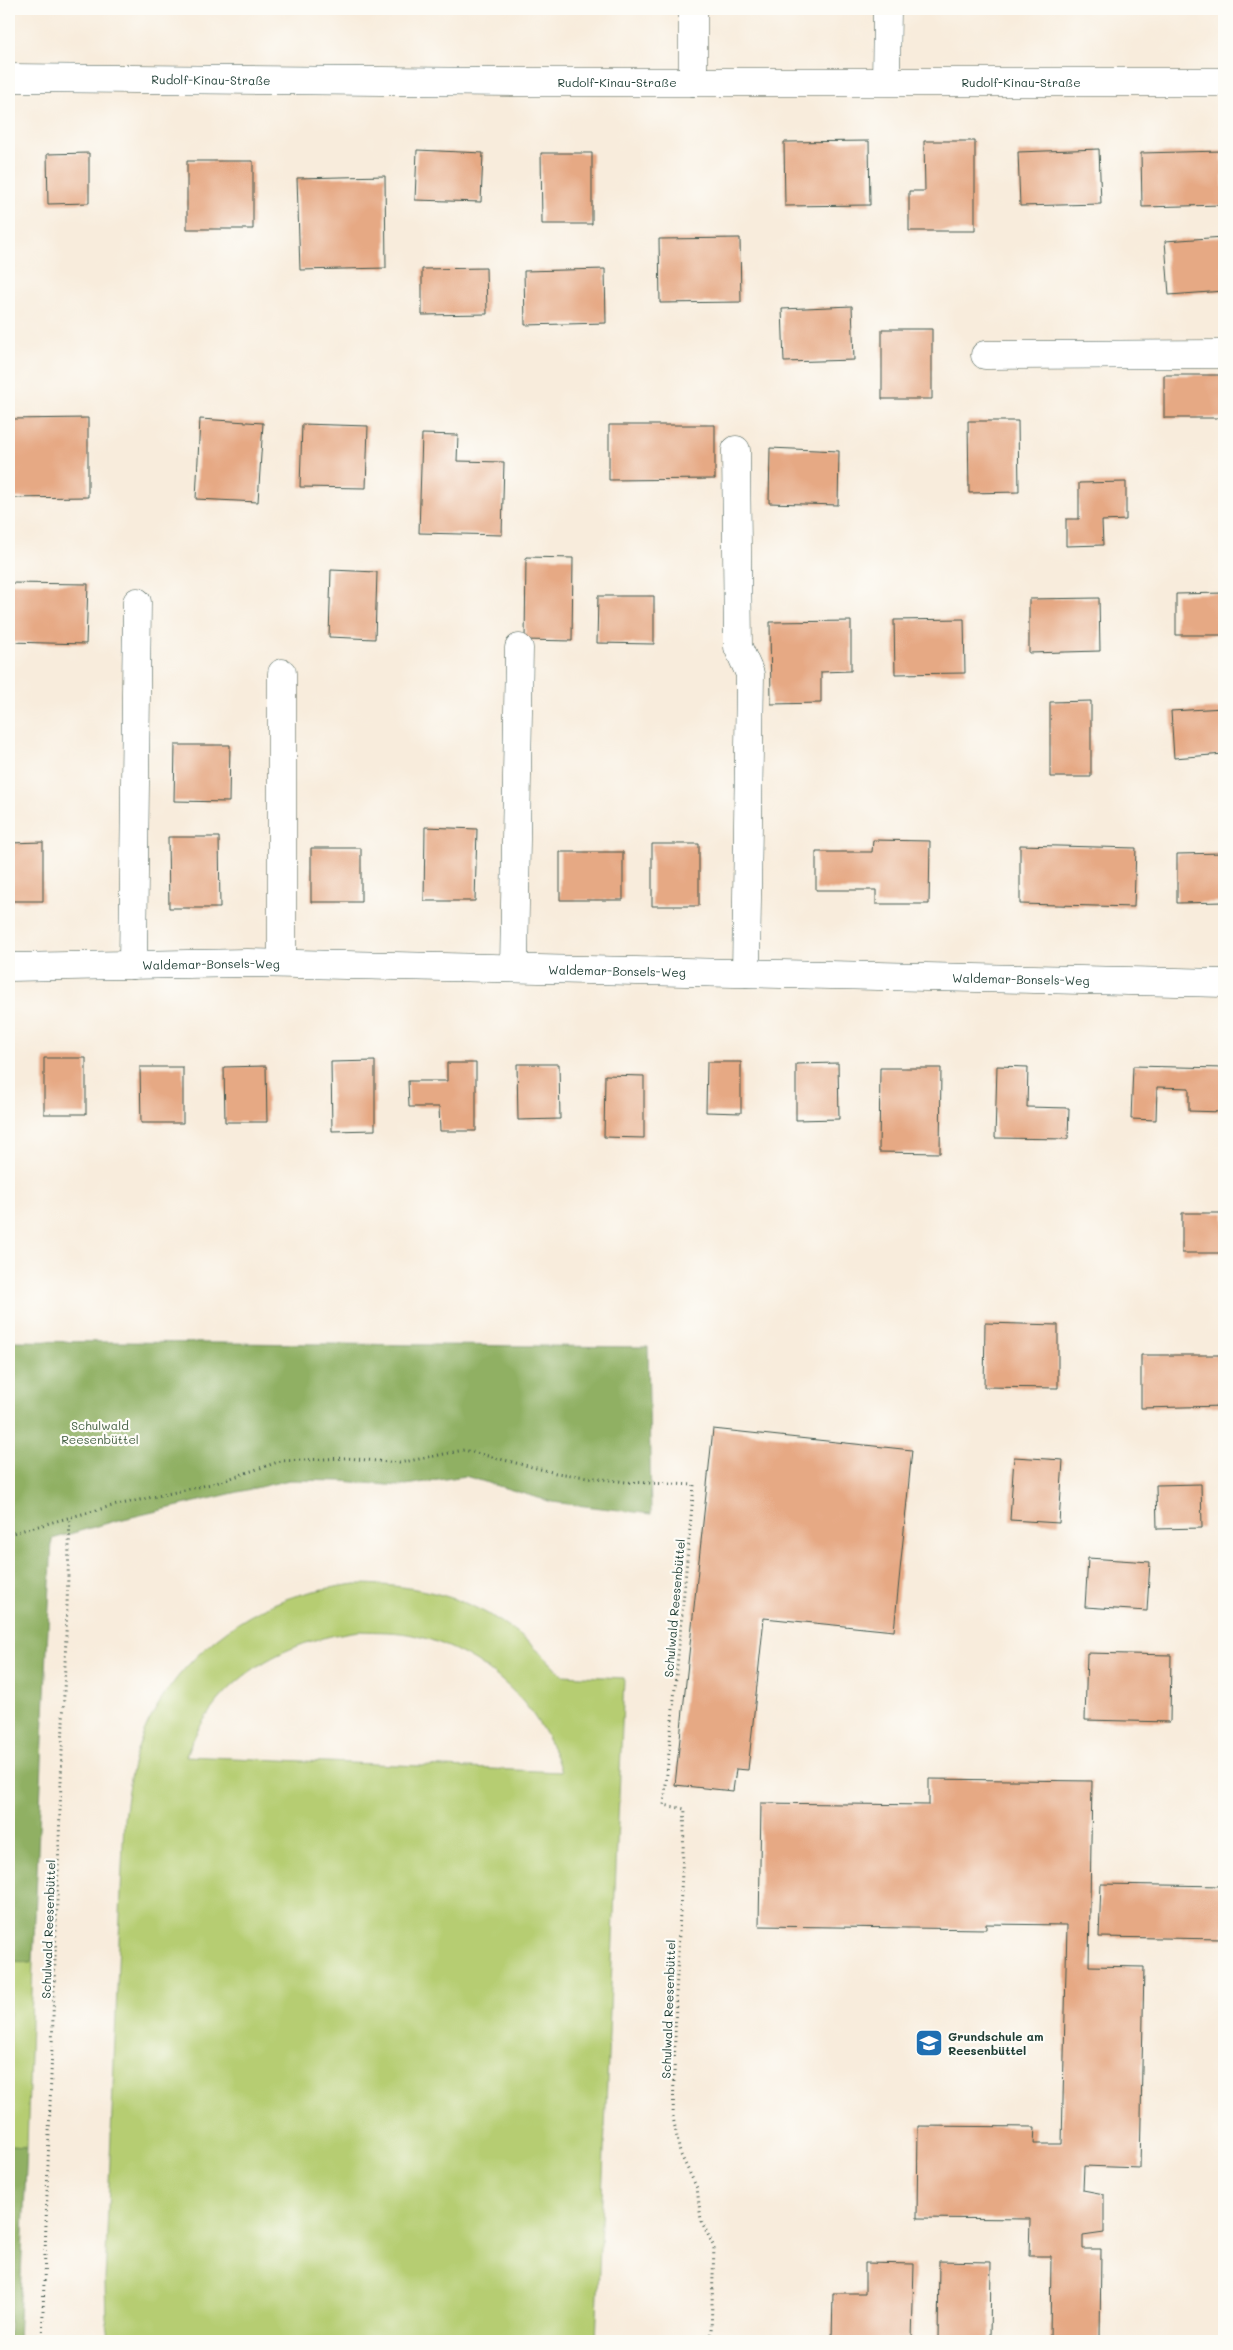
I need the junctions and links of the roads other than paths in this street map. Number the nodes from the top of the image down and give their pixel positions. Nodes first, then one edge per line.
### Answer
1 (693, 9) edge
2 (887, 9) edge
3 (9, 78) edge
4 (886, 81) junction
5 (693, 82) junction
6 (1224, 82) edge
7 (1224, 354) edge
8 (985, 355) dead end
9 (736, 450) dead end
10 (137, 602) dead end
11 (519, 648) dead end
12 (282, 673) dead end
13 (282, 963) junction
14 (133, 964) junction
15 (9, 967) edge
16 (514, 968) junction
17 (746, 973) junction
18 (1224, 983) edge

1 - 5 street
2 - 4 street
3 - 5 street, Rudolf-Kinau-Straße
4 - 5 street, Rudolf-Kinau-Straße
4 - 6 street, Rudolf-Kinau-Straße
7 - 8 street
9 - 17 street
10 - 14 street
11 - 16 street
12 - 13 street
13 - 14 street, Waldemar-Bonsels-Weg
13 - 16 street, Waldemar-Bonsels-Weg
14 - 15 street, Waldemar-Bonsels-Weg
16 - 17 street, Waldemar-Bonsels-Weg
17 - 18 street, Waldemar-Bonsels-Weg

